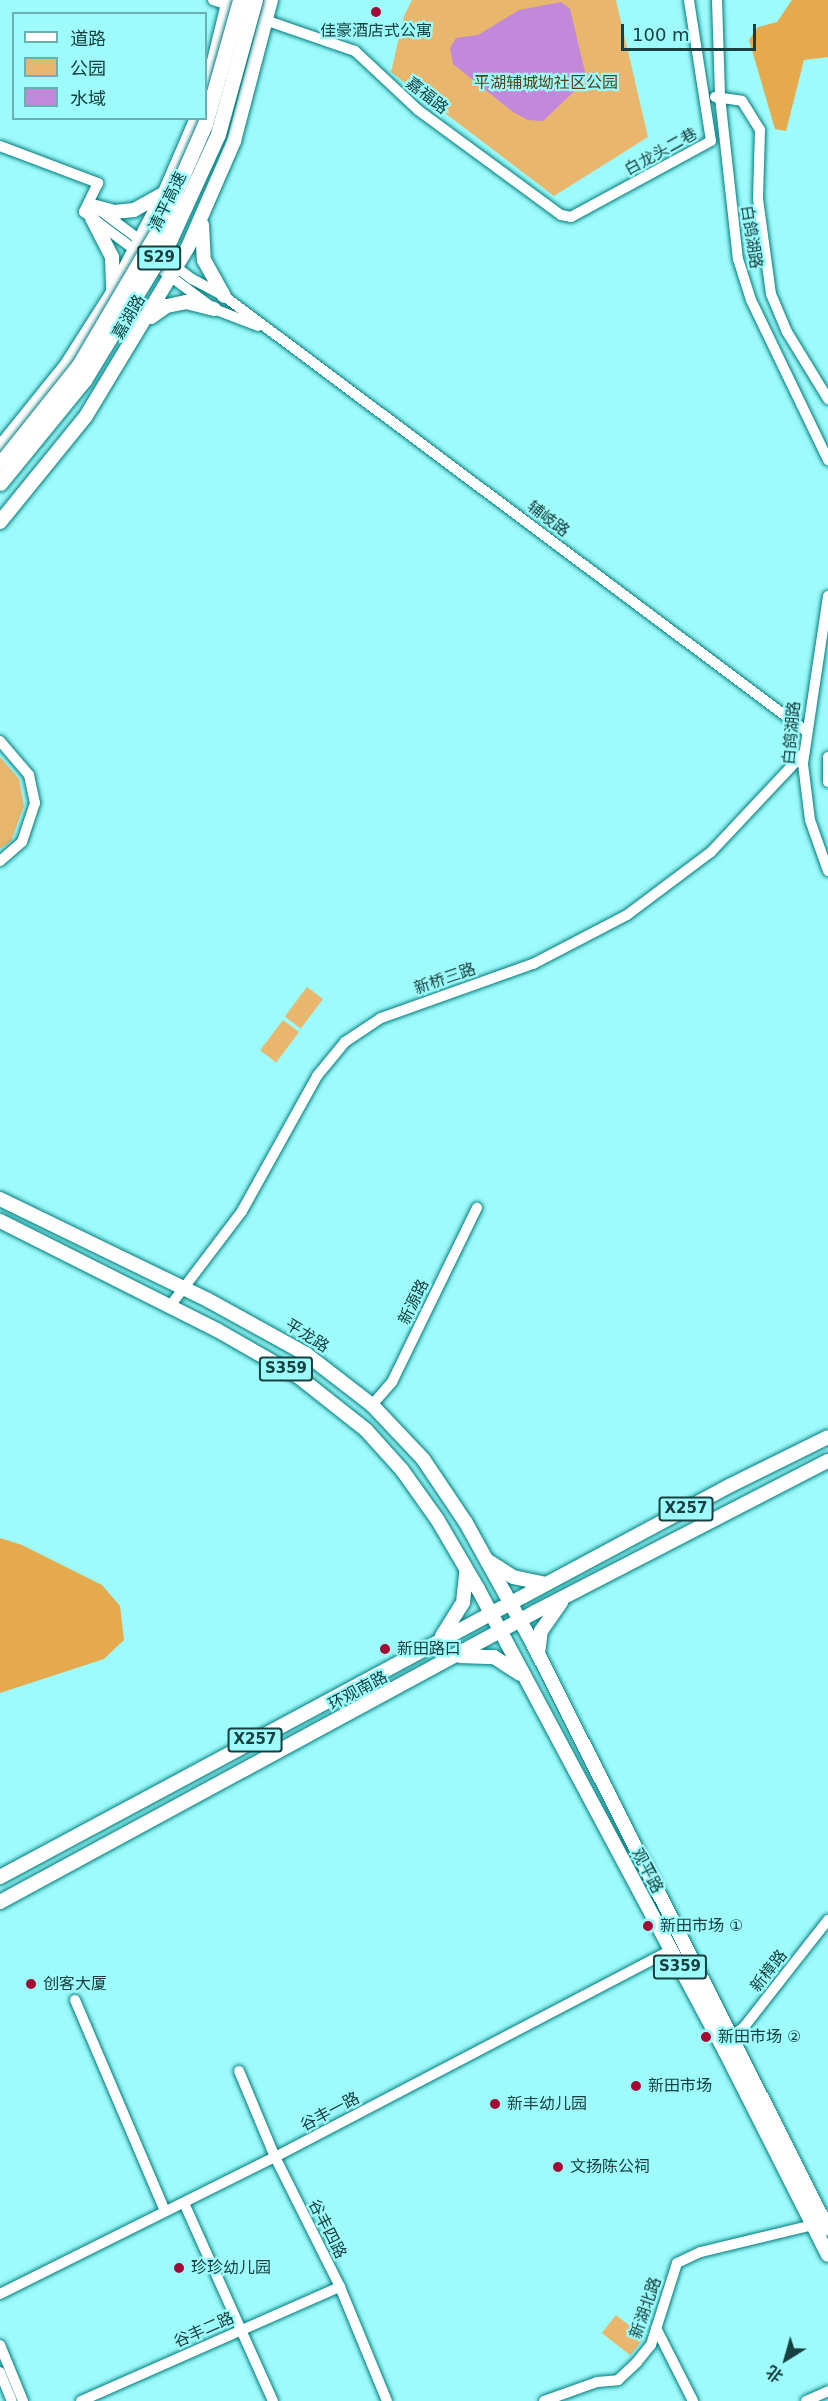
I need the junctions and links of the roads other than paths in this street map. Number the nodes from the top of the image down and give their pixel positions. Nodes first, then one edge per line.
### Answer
1 (213, 0) edge
2 (255, 0) edge
3 (271, 0) edge
4 (689, 0) edge
5 (717, 0) edge
6 (232, 2) edge
7 (266, 20) junction
8 (207, 90) edge
9 (720, 97) junction
10 (705, 98) junction
11 (207, 115) edge
12 (196, 120) edge
13 (206, 120) edge
14 (0, 146) edge
15 (166, 190) junction
16 (91, 210) junction
17 (561, 214) joint
18 (203, 216) junction
19 (142, 246) junction
20 (174, 272) junction
21 (112, 294) junction
22 (224, 296) junction
23 (214, 309) junction
24 (146, 322) junction
25 (272, 331) junction
26 (828, 399) edge
27 (0, 448) edge
28 (828, 460) edge
29 (0, 464) edge
30 (0, 483) edge
31 (0, 522) edge
32 (828, 596) edge
33 (806, 730) junction
34 (0, 741) edge
35 (804, 753) junction
36 (828, 757) edge
37 (828, 783) edge
38 (0, 861) edge
39 (828, 871) edge
40 (0, 1198) edge
41 (477, 1208) dead end
42 (0, 1221) edge
43 (184, 1288) junction
44 (170, 1306) junction
45 (372, 1405) junction
46 (828, 1437) edge
47 (828, 1461) edge
48 (486, 1557) junction
49 (463, 1562) junction
50 (545, 1584) junction
51 (571, 1594) junction
52 (510, 1602) junction
53 (490, 1613) junction
54 (520, 1621) junction
55 (500, 1632) junction
56 (435, 1642) junction
57 (539, 1656) junction
58 (454, 1657) junction
59 (527, 1682) junction
60 (0, 1877) edge
61 (0, 1902) edge
62 (828, 1920) edge
63 (671, 1950) junction
64 (75, 2000) dead end
65 (730, 2038) junction
66 (239, 2071) dead end
67 (274, 2157) junction
68 (184, 2203) junction
69 (165, 2211) junction
70 (813, 2224) junction
71 (828, 2229) edge
72 (828, 2255) edge
73 (340, 2287) junction
74 (0, 2294) edge
75 (656, 2328) junction
76 (241, 2330) junction
77 (0, 2345) edge
78 (0, 2372) edge
79 (828, 2391) edge
80 (12, 2401) edge
81 (23, 2401) edge
82 (81, 2401) edge
83 (273, 2401) edge
84 (387, 2401) edge
85 (544, 2401) edge
86 (693, 2401) edge
87 (806, 2401) edge

1 - 6 street
2 - 30 highway, 清平高速 / S29, bridge
3 - 7 main road, 嘉湖路
4 - 10 street, 白龙头二巷
5 - 9 street, 白鸽湖路
6 - 8 main road
6 - 11 highway, 清平高速 / S29, bridge
7 - 17 street, 嘉福路
7 - 18 main road, 嘉湖路
9 - 10 street
9 - 26 street
9 - 28 street, 白鸽湖路
10 - 17 street, 白龙头二巷
12 - 15 main road, 嘉湖路
13 - 19 highway, 清平高速 / S29, bridge
14 - 16 street
15 - 16 main road
15 - 19 main road, 嘉湖路
16 - 19 street
16 - 21 main road
18 - 20 main road, 嘉湖路
18 - 22 main road
19 - 20 street
19 - 21 main road, 嘉湖路
19 - 29 highway, 清平高速 / S29, bridge
20 - 22 street, 辅岐路
20 - 23 street
20 - 24 main road, 嘉湖路
21 - 27 main road, 嘉湖路
22 - 25 street, 辅岐路
23 - 24 main road
23 - 25 street
24 - 31 main road, 嘉湖路
25 - 33 street, 辅岐路
32 - 33 street, 白鸽湖路
33 - 35 street, 白鸽湖路
34 - 38 street
35 - 39 street, 白鸽湖路
35 - 43 street, 新桥三路
36 - 37 street
40 - 43 main road, 平龙路 / S359
41 - 45 street, 新源路
42 - 44 main road, S359
43 - 44 street, 新桥三路
43 - 45 main road, 平龙路 / S359
44 - 49 main road, S359
45 - 48 main road, 平龙路 / S359
46 - 50 main road, 环观南路 / X257
47 - 51 main road, 环观南路 / X257
48 - 50 main road
48 - 52 main road, 平龙路 / S359
49 - 53 main road, S359
49 - 56 main road
50 - 52 main road, 环观南路 / X257
51 - 54 main road, 环观南路 / X257
51 - 57 main road
52 - 53 main road, 环观南路 / X257
52 - 54 main road, 观平路 / S359
53 - 55 main road, S359
53 - 56 main road, 环观南路 / X257
54 - 55 main road, 环观南路 / X257
54 - 57 main road, 观平路 / S359
55 - 58 main road, 环观南路 / X257
55 - 59 main road, 观平路 / S359
56 - 60 main road, 环观南路 / X257
57 - 65 main road, 观平路 / S359
58 - 59 main road
58 - 61 main road, 环观南路 / X257
59 - 63 main road, 观平路 / S359
62 - 65 street, 新樟路
63 - 67 street, 谷丰一路
63 - 70 main road, 观平路 / S359
64 - 69 street
65 - 71 main road, 观平路 / S359
66 - 67 street, 谷丰四路
67 - 68 street, 谷丰一路
67 - 73 street, 谷丰四路
68 - 69 street, 谷丰一路
68 - 76 street
69 - 74 street, 谷丰一路
70 - 72 main road, 观平路 / S359
70 - 75 street, 新湖北路
73 - 76 street, 谷丰二路
73 - 84 street, 谷丰四路
75 - 85 street, 新湖北路
75 - 86 street
76 - 82 street, 谷丰二路
76 - 83 street
77 - 81 street
78 - 80 street
79 - 87 street

